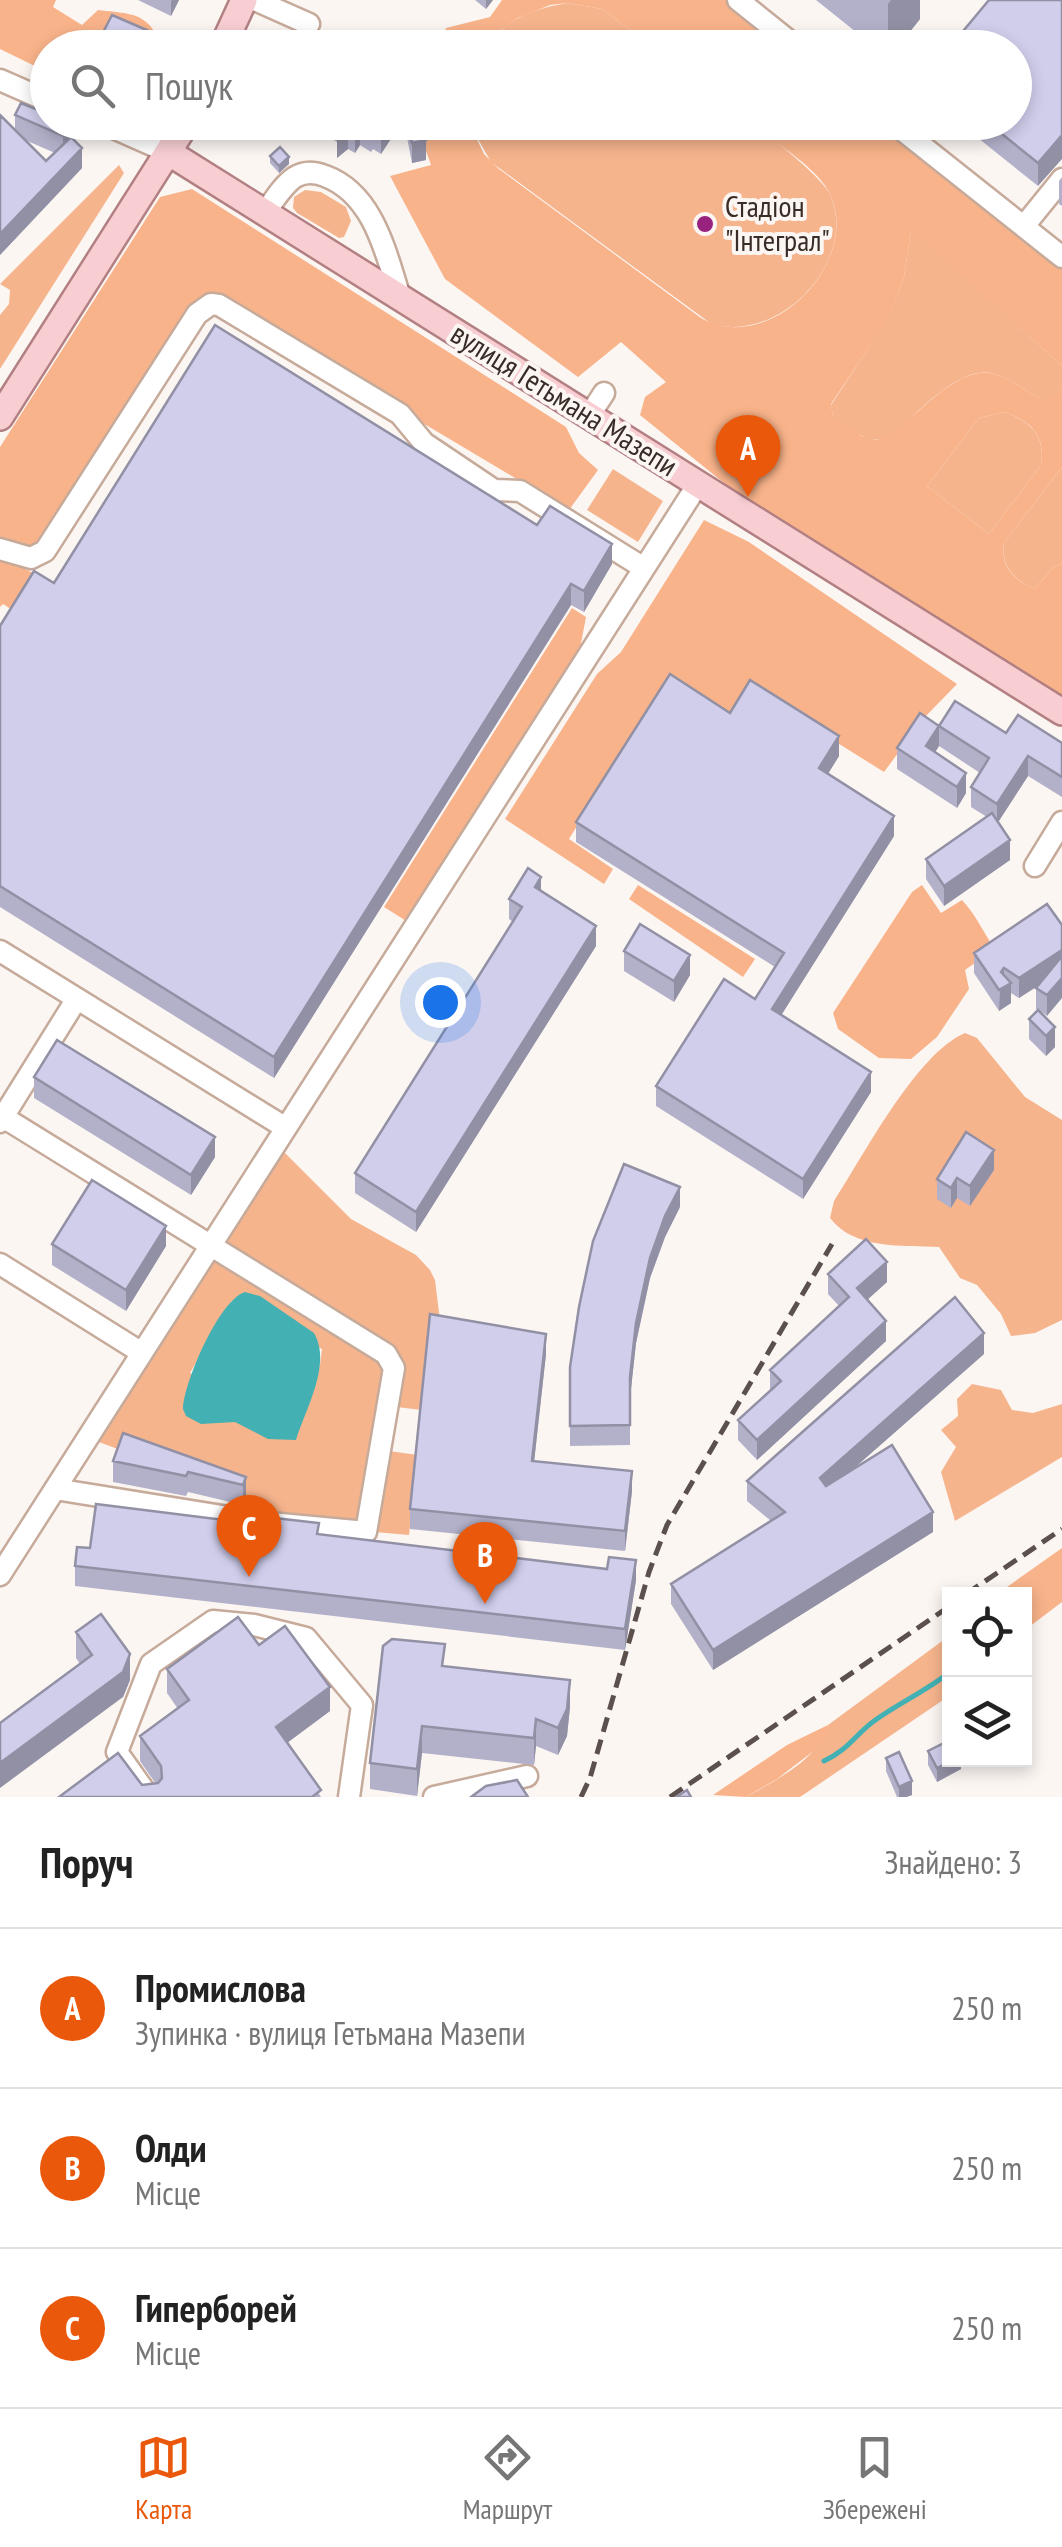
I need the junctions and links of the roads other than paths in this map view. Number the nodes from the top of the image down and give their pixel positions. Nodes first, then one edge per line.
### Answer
1 (244, 0) edge
2 (255, 0) edge
3 (738, 0) edge
4 (310, 24) dead end
5 (230, 30) edge
6 (776, 30) edge
7 (0, 80) edge
8 (30, 92) edge
9 (141, 140) edge
10 (175, 140) edge
11 (915, 140) edge
12 (168, 152) junction
13 (1062, 179) edge
14 (265, 212) junction
15 (1024, 226) junction
16 (1062, 257) edge
17 (400, 297) junction
18 (604, 393) dead end
19 (589, 416) junction
20 (0, 417) edge
21 (698, 484) junction
22 (0, 549) edge
23 (644, 568) junction
24 (1062, 712) edge
25 (1062, 822) edge
26 (1035, 866) dead end
27 (0, 950) edge
28 (76, 1000) junction
29 (1, 1120) edge
30 (286, 1128) junction
31 (210, 1245) junction
32 (0, 1264) edge
33 (142, 1353) junction
34 (55, 1489) junction
35 (0, 1575) edge
36 (527, 1776) dead end
37 (149, 1797) edge
38 (349, 1797) edge
39 (434, 1797) edge

1 - 5 main road
2 - 4 street
3 - 6 street
7 - 8 street
9 - 12 street
10 - 12 main road
11 - 15 street
12 - 14 main road, вулиця Гетьмана Мазепи
12 - 20 main road
13 - 15 street
14 - 17 main road, вулиця Гетьмана Мазепи
14 - 17 street
15 - 16 street
17 - 19 main road, вулиця Гетьмана Мазепи
18 - 19 street
19 - 21 main road, вулиця Гетьмана Мазепи
21 - 23 street
21 - 24 main road, вулиця Гетьмана Мазепи
22 - 23 street
23 - 30 street
25 - 26 street
27 - 28 street
28 - 29 street
28 - 30 street
29 - 31 street
30 - 31 street
31 - 33 street
31 - 34 street
32 - 33 street
33 - 34 street
34 - 35 street
36 - 39 street
37 - 38 street

